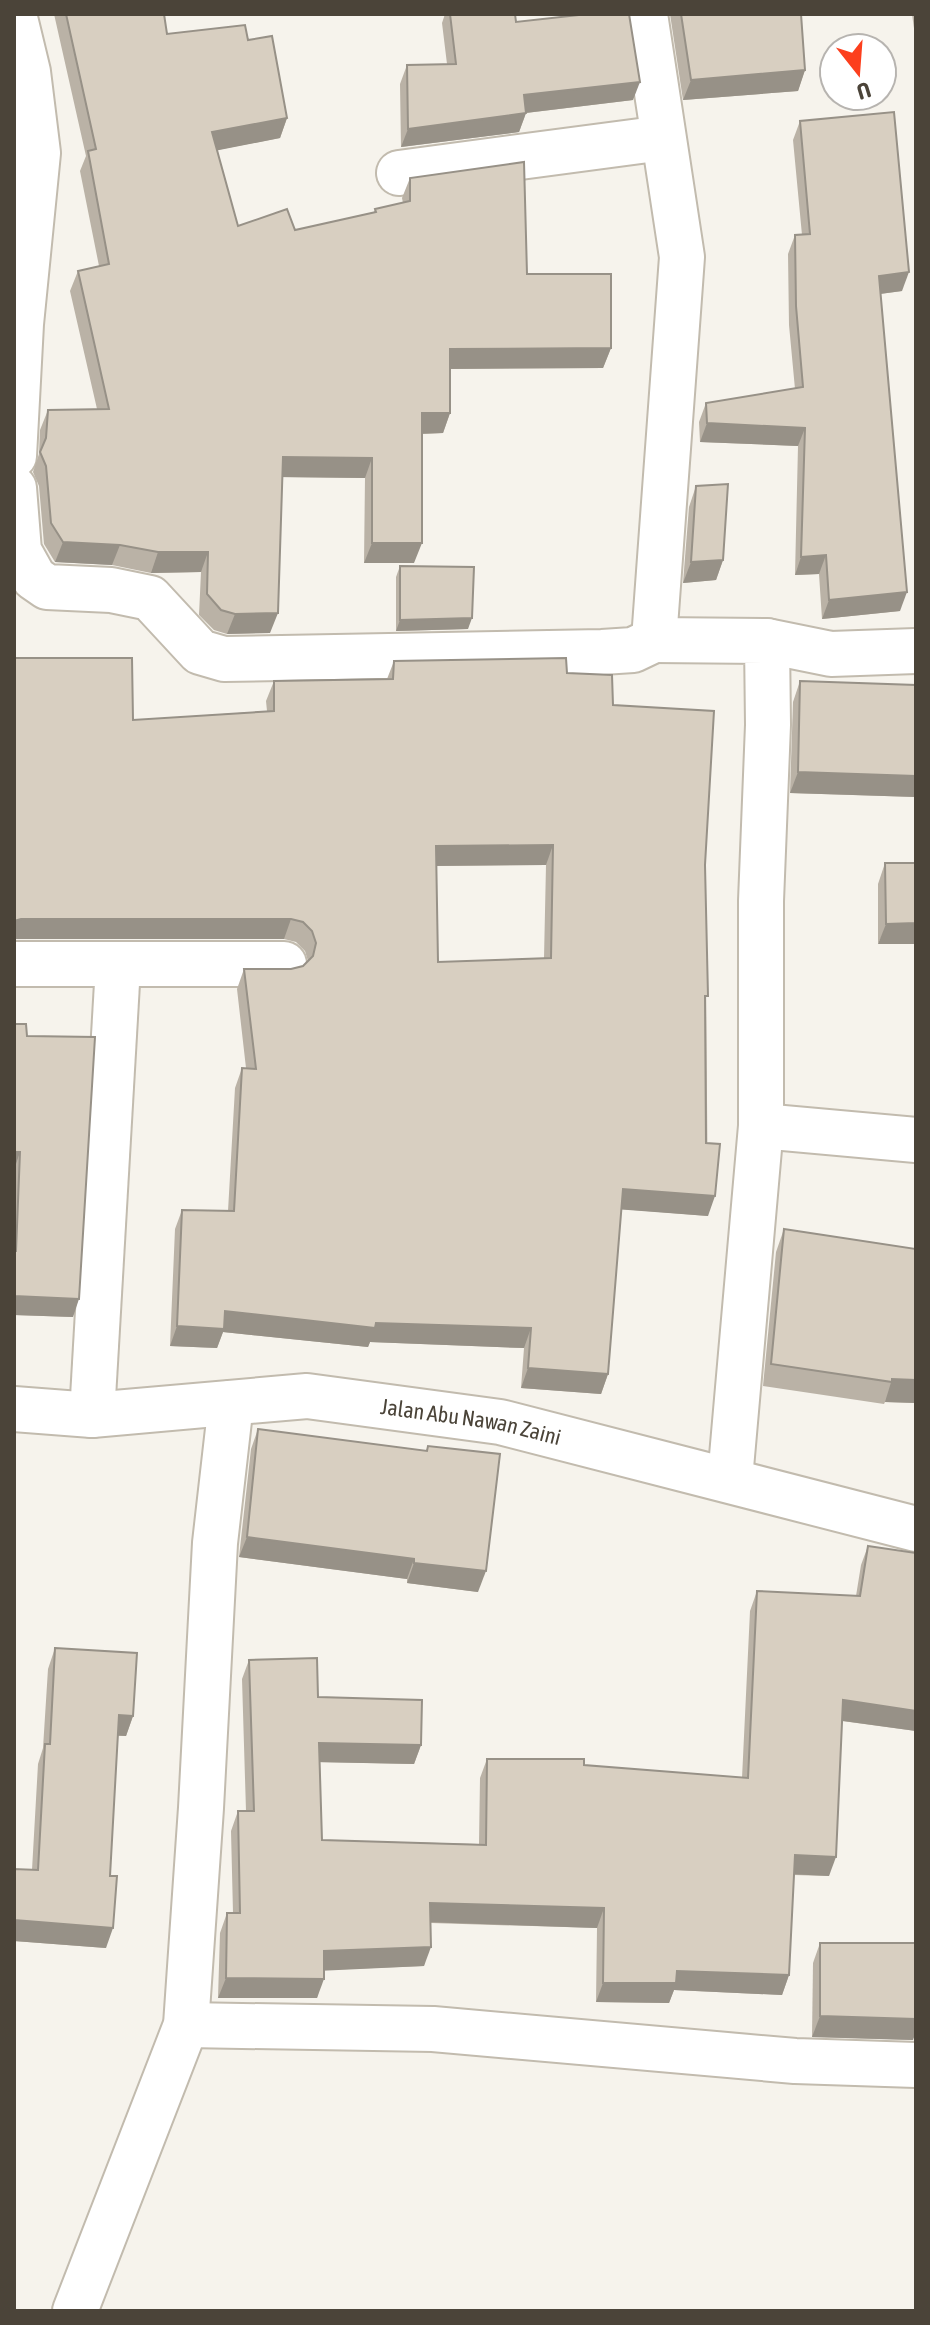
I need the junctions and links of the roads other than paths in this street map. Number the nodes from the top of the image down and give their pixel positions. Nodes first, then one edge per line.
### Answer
1 (14, 14) edge
2 (645, 14) edge
3 (663, 138) junction
4 (399, 173) dead end
5 (23, 205) edge
6 (14, 456) edge
7 (14, 511) edge
8 (654, 640) junction
9 (767, 641) junction
10 (916, 651) edge
11 (14, 964) edge
12 (284, 964) dead end
13 (118, 966) junction
14 (761, 1126) junction
15 (916, 1140) edge
16 (231, 1403) junction
17 (14, 1409) edge
18 (92, 1415) junction
19 (730, 1479) junction
20 (916, 1529) edge
21 (186, 2025) junction
22 (916, 2065) edge
23 (75, 2311) edge

1 - 5 street
2 - 3 street
3 - 4 street
3 - 8 street
5 - 6 street
7 - 8 street
8 - 9 street
9 - 10 street
9 - 14 street
11 - 13 street
12 - 13 street
13 - 18 street
14 - 15 street
14 - 19 street
16 - 18 street, Jalan Abu Nawan Zaini
16 - 19 street, Jalan Abu Nawan Zaini
16 - 21 street
17 - 18 street, Jalan Abu Nawan Zaini
19 - 20 street, Jalan Abu Nawan Zaini
21 - 22 street
21 - 23 street

